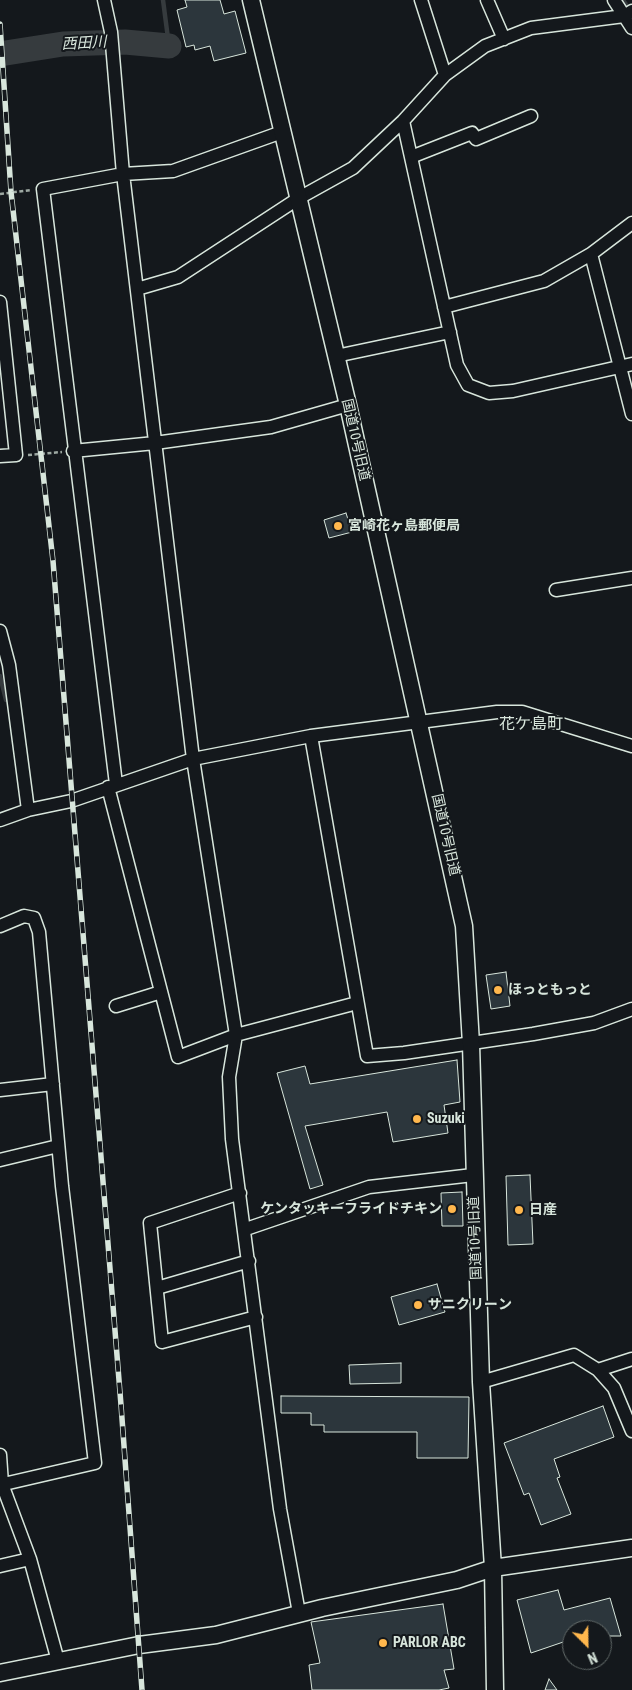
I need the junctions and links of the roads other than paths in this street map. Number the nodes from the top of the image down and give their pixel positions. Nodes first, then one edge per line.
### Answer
1 (104, 0) edge
2 (251, 0) edge
3 (421, 0) edge
4 (487, 0) edge
5 (614, 0) edge
6 (628, 13) edge
7 (632, 28) edge
8 (504, 39) junction
9 (444, 75) junction
10 (530, 116) dead end
11 (403, 121) junction
12 (282, 132) junction
13 (411, 157) junction
14 (123, 174) junction
15 (299, 198) junction
16 (632, 223) edge
17 (591, 254) junction
18 (136, 289) junction
19 (0, 302) edge
20 (444, 306) junction
21 (450, 332) junction
22 (336, 356) junction
23 (626, 366) edge
24 (348, 406) junction
25 (632, 414) edge
26 (155, 443) junction
27 (73, 451) junction
28 (0, 456) edge
29 (632, 578) edge
30 (556, 590) dead end
31 (0, 631) edge
32 (418, 722) junction
33 (311, 736) junction
34 (632, 746) edge
35 (193, 759) junction
36 (112, 785) junction
37 (28, 810) junction
38 (0, 820) edge
39 (0, 926) edge
40 (161, 992) junction
41 (356, 1003) junction
42 (116, 1006) dead end
43 (632, 1009) edge
44 (236, 1035) junction
45 (470, 1044) junction
46 (53, 1084) junction
47 (0, 1090) edge
48 (58, 1146) junction
49 (0, 1160) edge
50 (473, 1175) junction
51 (240, 1193) junction
52 (246, 1230) junction
53 (249, 1261) junction
54 (157, 1288) junction
55 (256, 1318) junction
56 (632, 1359) edge
57 (598, 1370) junction
58 (481, 1382) junction
59 (632, 1429) edge
60 (0, 1455) edge
61 (1, 1484) edge
62 (632, 1548) edge
63 (30, 1559) junction
64 (0, 1566) edge
65 (493, 1568) junction
66 (299, 1613) junction
67 (58, 1661) junction
68 (0, 1674) edge
69 (495, 1690) edge

1 - 14 street
2 - 12 street, 国道10号旧道
3 - 9 street
4 - 8 street
5 - 6 street
6 - 7 street
6 - 8 street
8 - 9 street
9 - 11 street
10 - 13 street
11 - 13 street
11 - 15 street
12 - 14 street
12 - 15 street, 国道10号旧道
13 - 20 street
14 - 18 street
14 - 27 street
15 - 18 street
15 - 22 street, 国道10号旧道
16 - 17 street
17 - 20 street
17 - 23 street
18 - 26 street
19 - 28 street
20 - 21 street
21 - 22 street
21 - 23 street
22 - 24 street, 国道10号旧道
23 - 25 street
24 - 26 street
24 - 32 street, 国道10号旧道
26 - 27 street
26 - 35 street
27 - 36 street
29 - 30 street
31 - 37 street
32 - 33 street
32 - 34 street
32 - 45 street, 国道10号旧道
33 - 35 street
33 - 41 street
35 - 36 street
35 - 44 street
36 - 37 street
36 - 40 street
37 - 38 street
39 - 46 street
40 - 42 street
40 - 44 street
41 - 44 street
41 - 45 street
43 - 45 street
44 - 51 street
45 - 50 street, 国道10号旧道
46 - 47 street
46 - 48 street
48 - 49 street
48 - 61 street
50 - 52 street
50 - 58 street, 国道10号旧道
51 - 52 street
51 - 54 street
52 - 53 street
53 - 54 street
53 - 55 street
54 - 55 street
55 - 66 street
56 - 57 street
57 - 58 street
57 - 59 street
58 - 65 street, 国道10号旧道
60 - 61 street
61 - 63 street
62 - 65 street
63 - 64 street
63 - 67 street
65 - 66 street
65 - 69 street, 国道10号旧道
66 - 67 street
67 - 68 street

